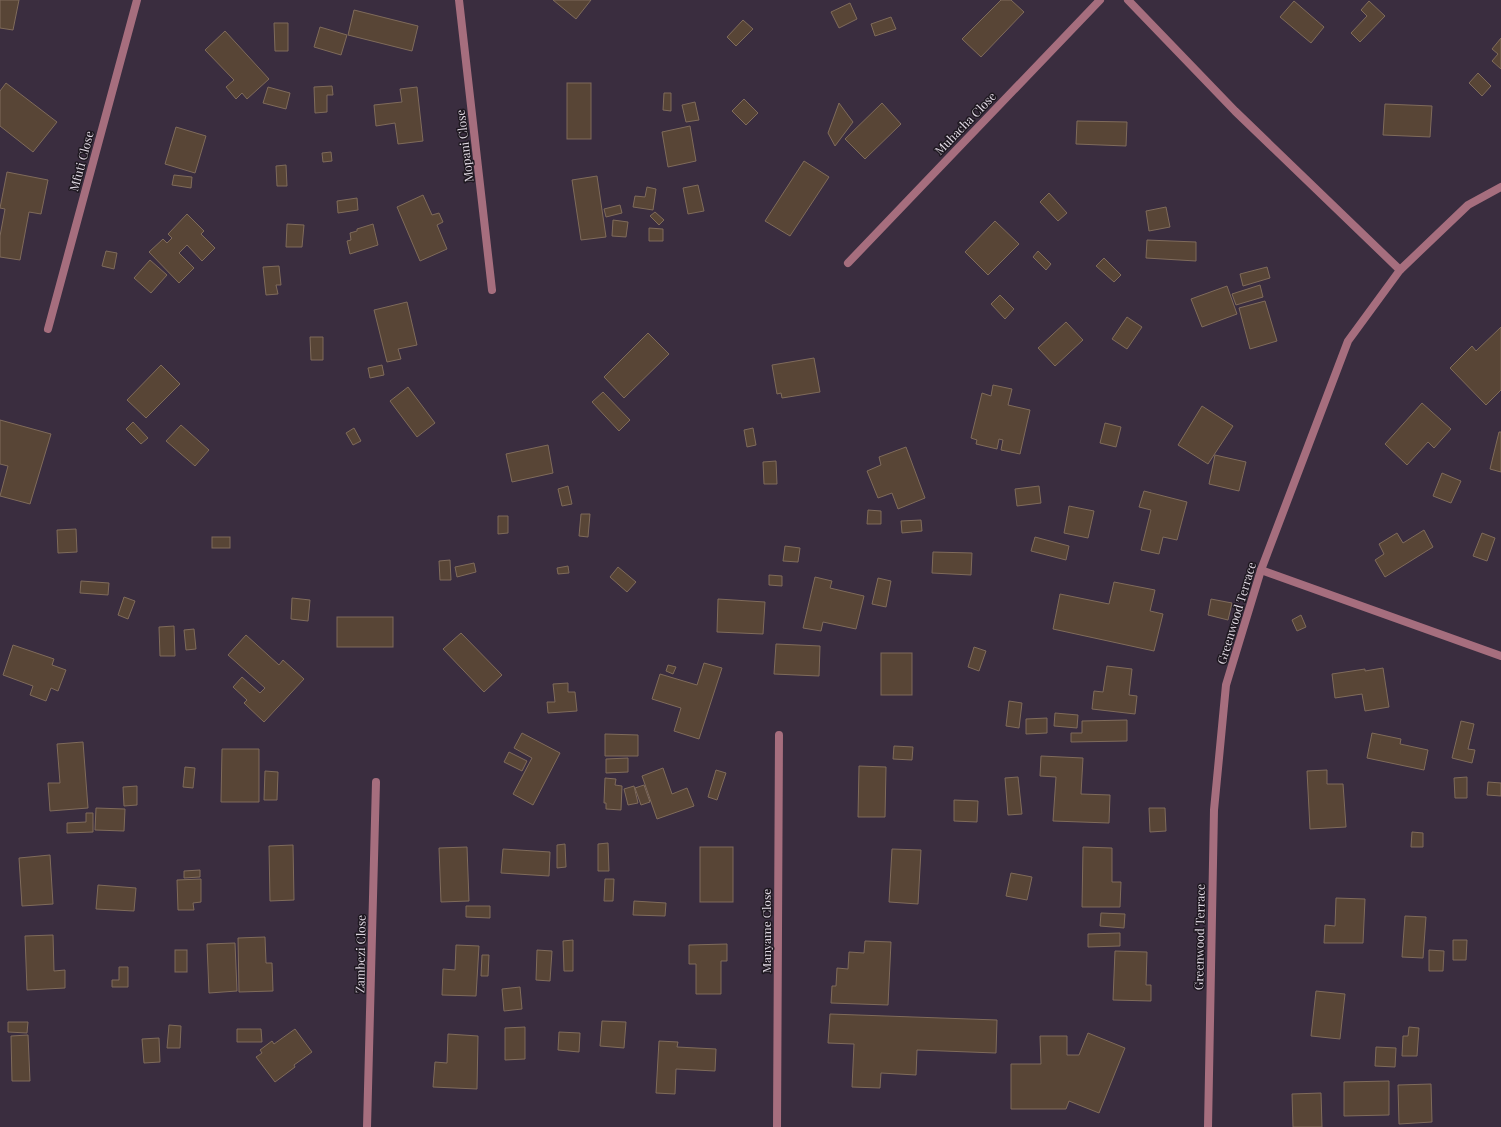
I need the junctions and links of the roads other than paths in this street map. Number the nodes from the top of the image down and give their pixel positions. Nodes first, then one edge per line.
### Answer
1 (137, 0) edge
2 (459, 0) edge
3 (1100, 0) edge
4 (1128, 0) edge
5 (1501, 187) edge
6 (848, 263) dead end
7 (1400, 270) junction
8 (492, 290) dead end
9 (48, 329) dead end
10 (1261, 570) junction
11 (1501, 656) edge
12 (780, 734) dead end
13 (376, 782) dead end
14 (368, 1127) edge
15 (777, 1127) edge
16 (1208, 1127) edge

1 - 9 street, Mfuti Close
2 - 8 street, Mopani Close
3 - 6 street, Muhacha Close
4 - 7 street
5 - 7 street, Greenwood Terrace
7 - 10 street, Greenwood Terrace
10 - 11 street
10 - 16 street, Greenwood Terrace
12 - 15 street, Manyame Close
13 - 14 street, Zambezi Close

